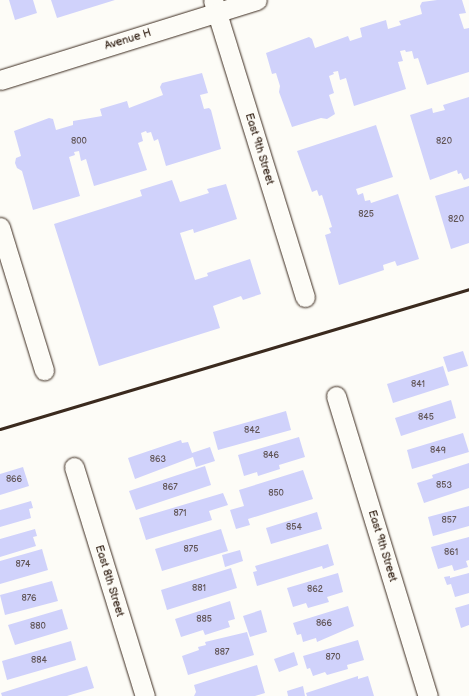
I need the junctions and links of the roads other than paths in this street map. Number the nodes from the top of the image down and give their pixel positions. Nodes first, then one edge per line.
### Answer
1 (257, 0) edge
2 (215, 6) edge
3 (0, 80) edge
4 (0, 227) edge
5 (305, 297) dead end
6 (44, 370) dead end
7 (336, 396) dead end
8 (74, 467) dead end
9 (144, 696) edge
10 (428, 696) edge

1 - 2 street, Avenue H
2 - 3 street, Avenue H
2 - 5 street, East 9th Street
4 - 6 street
7 - 10 street, East 9th Street
8 - 9 street, East 8th Street

